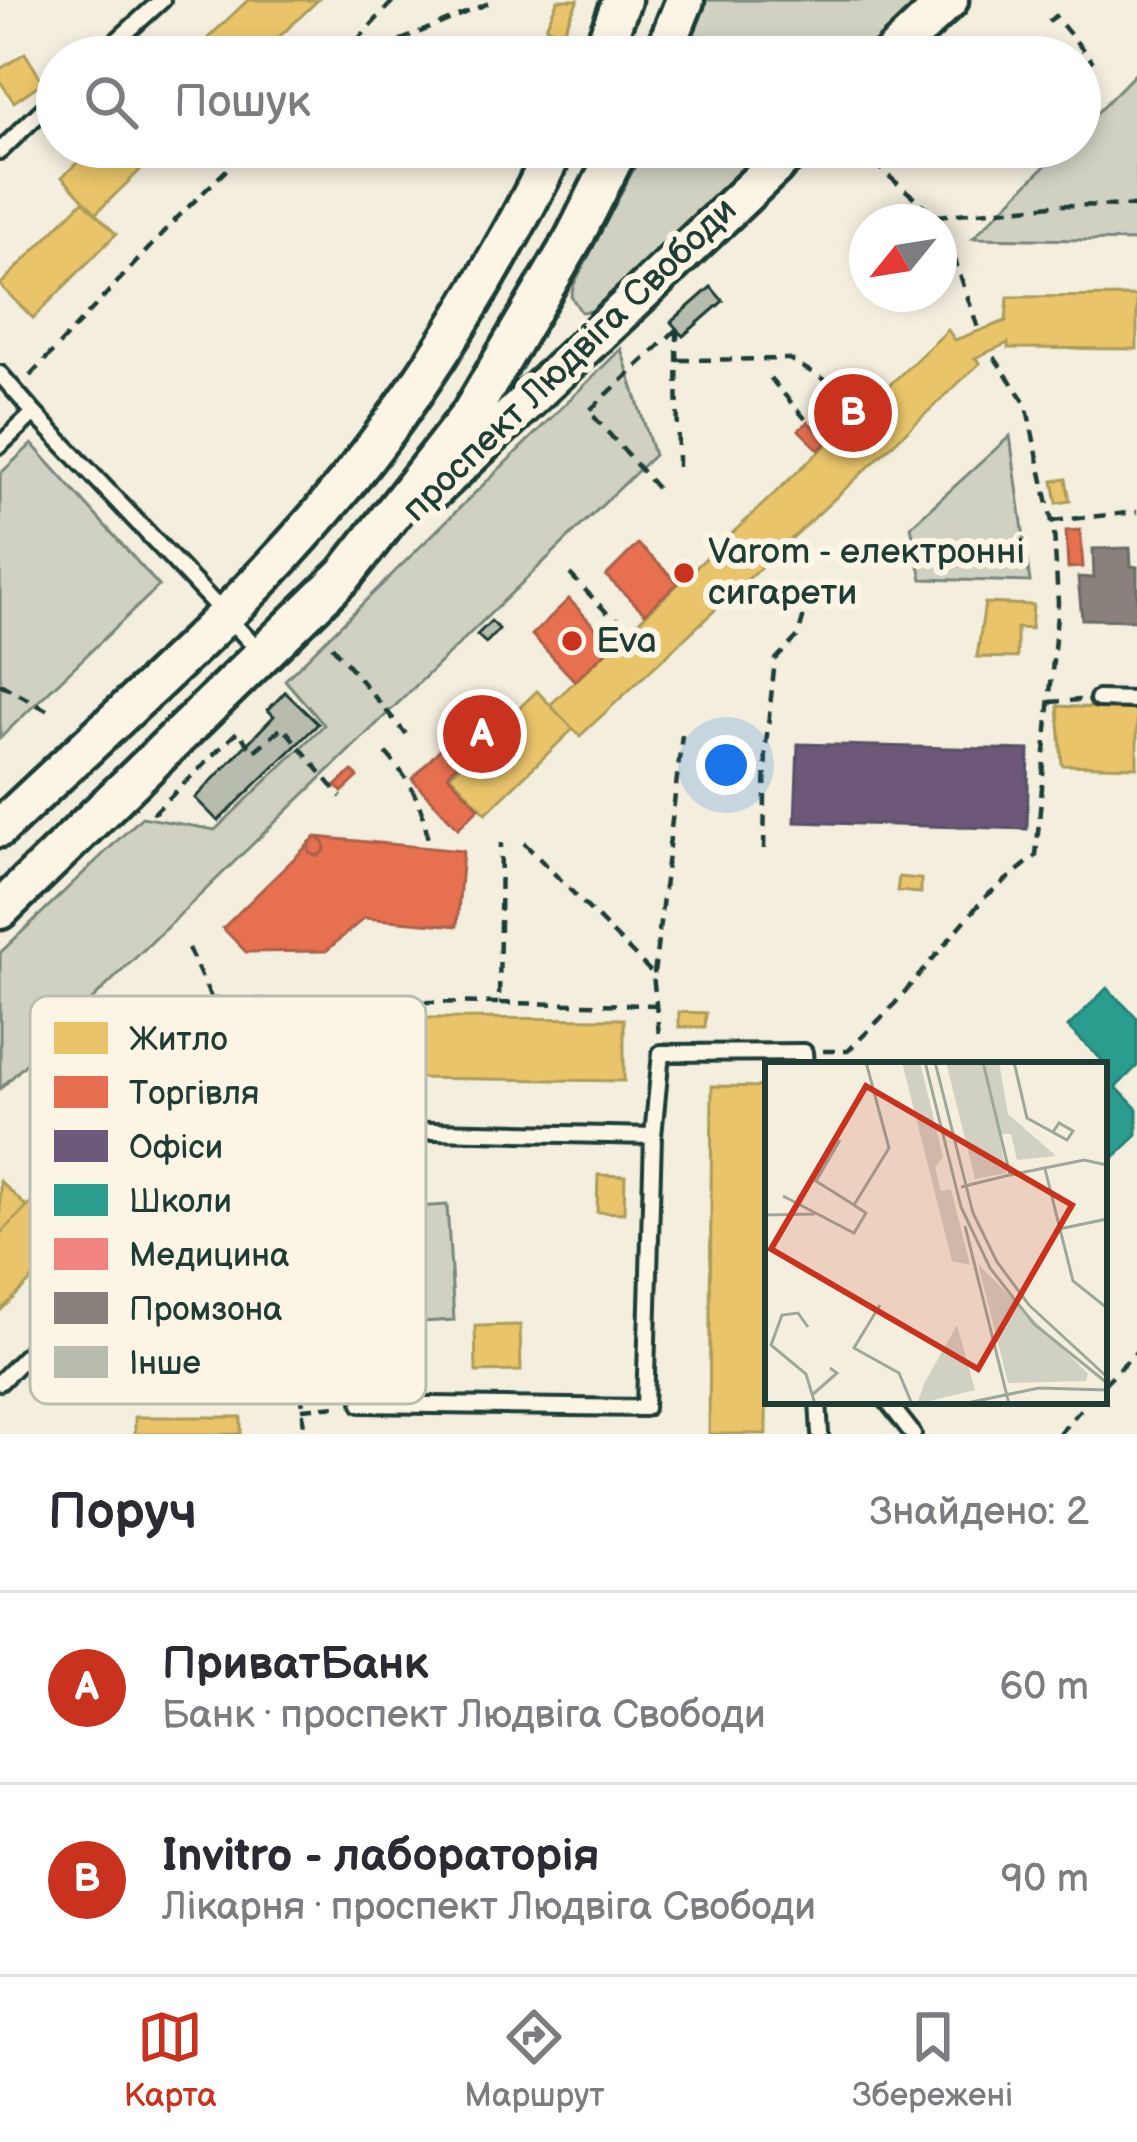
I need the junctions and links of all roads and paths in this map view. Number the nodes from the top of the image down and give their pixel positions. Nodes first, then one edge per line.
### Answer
1 (161, 0) edge
2 (394, 0) edge
3 (496, 0) edge
4 (622, 0) edge
5 (685, 0) edge
6 (950, 0) edge
7 (1048, 22) dead end
8 (122, 36) edge
9 (361, 36) edge
10 (411, 36) edge
11 (608, 36) edge
12 (670, 36) edge
13 (912, 36) edge
14 (1072, 36) edge
15 (36, 116) edge
16 (0, 151) edge
17 (228, 168) edge
18 (546, 168) edge
19 (609, 168) edge
20 (773, 168) edge
21 (879, 168) edge
22 (922, 204) edge
23 (1137, 206) edge
24 (957, 214) edge
25 (957, 264) edge
26 (980, 331) dead end
27 (990, 351) dead end
28 (678, 360) junction
29 (0, 374) edge
30 (770, 378) dead end
31 (14, 390) junction
32 (861, 401) dead end
33 (34, 413) junction
34 (808, 422) dead end
35 (0, 445) edge
36 (678, 467) dead end
37 (658, 488) dead end
38 (1137, 512) edge
39 (1052, 520) junction
40 (345, 574) junction
41 (570, 574) dead end
42 (800, 600) dead end
43 (224, 616) junction
44 (611, 618) dead end
45 (332, 646) dead end
46 (263, 656) junction
47 (0, 684) edge
48 (1098, 699) joint
49 (1137, 700) edge
50 (1049, 702) junction
51 (52, 713) dead end
52 (406, 734) dead end
53 (682, 735) dead end
54 (386, 753) dead end
55 (341, 797) dead end
56 (153, 814) dead end
57 (0, 828) edge
58 (501, 843) dead end
59 (524, 843) dead end
60 (428, 846) dead end
61 (764, 849) dead end
62 (0, 910) edge
63 (188, 948) dead end
64 (653, 974) junction
65 (212, 996) edge
66 (426, 1002) edge
67 (499, 1003) junction
68 (656, 1005) junction
69 (661, 1053) junction
70 (805, 1058) edge
71 (426, 1131) edge
72 (653, 1136) junction
73 (1137, 1351) edge
74 (30, 1352) edge
75 (1107, 1381) edge
76 (0, 1382) edge
77 (302, 1404) edge
78 (361, 1404) joint
79 (818, 1404) edge
80 (889, 1404) edge
81 (1085, 1404) edge
82 (302, 1409) junction
83 (304, 1434) edge
84 (820, 1434) edge
85 (914, 1434) edge
86 (1059, 1434) edge

1 - 8 lane
2 - 9 path
3 - 10 path
4 - 11 main road
5 - 12 main road
6 - 13 main road
7 - 14 path
15 - 16 lane
17 - 31 path
18 - 43 main road, проспект Людвіга Свободи
19 - 40 main road, проспект Людвіга Свободи
20 - 40 main road, проспект Людвіга Свободи
21 - 22 path
23 - 24 path
25 - 26 path
27 - 39 path
28 - 32 path
28 - 36 path
28 - 37 path
29 - 31 lane
30 - 34 path
31 - 33 lane
33 - 35 lane
33 - 43 lane
38 - 39 path
39 - 50 path
40 - 46 main road, проспект Людвіга Свободи
41 - 44 path
42 - 61 path
43 - 46 lane
43 - 57 main road, проспект Людвіга Свободи
45 - 52 path
46 - 62 main road, проспект Людвіга Свободи
47 - 51 path
48 - 49 lane
48 - 50 path
50 - 70 path
53 - 64 path
54 - 60 path
55 - 56 path
58 - 67 path
59 - 64 path
63 - 65 path
64 - 68 path
66 - 67 path
67 - 68 path
68 - 69 path
69 - 70 lane
69 - 72 lane
71 - 72 lane
72 - 78 lane
73 - 75 path
74 - 76 lane
77 - 82 path
78 - 82 path
79 - 84 lane
80 - 85 lane
81 - 86 path
82 - 83 path

